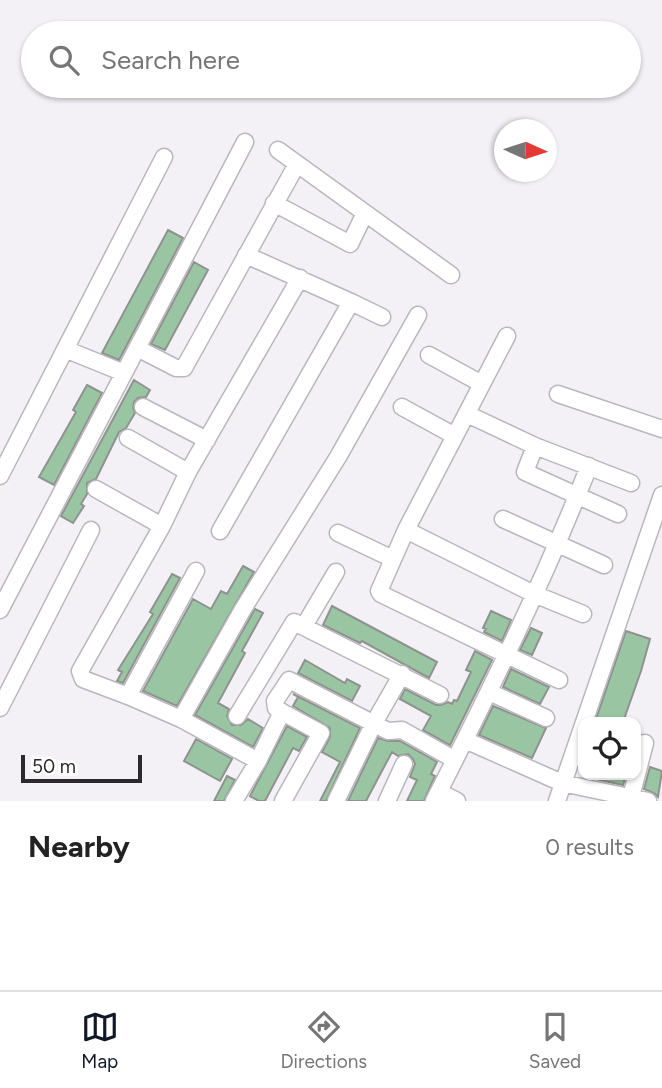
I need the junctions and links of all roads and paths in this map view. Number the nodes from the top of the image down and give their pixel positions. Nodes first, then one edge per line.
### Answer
1 (245, 142) dead end
2 (278, 150) dead end
3 (164, 157) dead end
4 (297, 164) junction
5 (274, 204) junction
6 (365, 213) junction
7 (246, 255) junction
8 (451, 275) dead end
9 (300, 278) junction
10 (352, 302) junction
11 (418, 315) dead end
12 (382, 317) dead end
13 (507, 336) dead end
14 (137, 348) junction
15 (65, 349) junction
16 (429, 355) dead end
17 (124, 373) junction
18 (482, 384) junction
19 (558, 394) dead end
20 (143, 407) dead end
21 (402, 407) dead end
22 (467, 414) junction
23 (662, 429) edge
24 (455, 436) junction
25 (128, 438) dead end
26 (207, 440) junction
27 (535, 446) junction
28 (589, 467) junction
29 (188, 472) junction
30 (0, 475) edge
31 (631, 483) dead end
32 (96, 489) dead end
33 (578, 495) junction
34 (662, 495) edge
35 (618, 514) dead end
36 (503, 519) dead end
37 (162, 526) junction
38 (91, 530) dead end
39 (407, 530) junction
40 (220, 531) dead end
41 (338, 533) dead end
42 (558, 544) junction
43 (393, 559) junction
44 (604, 565) dead end
45 (196, 571) dead end
46 (336, 572) dead end
47 (534, 594) junction
48 (0, 610) edge
49 (583, 614) dead end
50 (304, 626) junction
51 (507, 656) junction
52 (266, 667) junction
53 (402, 674) junction
54 (289, 680) junction
55 (559, 680) dead end
56 (489, 692) junction
57 (440, 695) dead end
58 (128, 696) junction
59 (0, 708) edge
60 (282, 712) junction
61 (237, 716) dead end
62 (546, 718) dead end
63 (181, 719) junction
64 (374, 723) junction
65 (465, 740) junction
66 (645, 743) dead end
67 (455, 760) junction
68 (258, 761) junction
69 (404, 764) dead end
70 (562, 783) junction
71 (436, 797) edge
72 (630, 799) edge
73 (234, 801) edge
74 (282, 801) edge
75 (336, 801) edge
76 (387, 801) edge
77 (457, 801) edge
78 (556, 801) edge
79 (648, 801) edge

1 - 14 street
2 - 4 street
3 - 15 street
4 - 5 street
4 - 6 street
5 - 6 street
5 - 7 street
6 - 8 street
7 - 9 street
7 - 14 street
9 - 10 street
9 - 26 street
10 - 12 street
10 - 40 street
11 - 63 street
13 - 18 street
14 - 17 street
15 - 17 street
15 - 30 street
16 - 18 street
17 - 48 street
18 - 22 street
19 - 23 street
20 - 26 street
21 - 24 street
22 - 24 street
22 - 27 street
24 - 39 street
25 - 29 street
26 - 29 street
27 - 28 street
27 - 33 street
28 - 31 street
28 - 33 street
29 - 37 street
32 - 37 street
33 - 35 street
33 - 42 street
34 - 70 street
36 - 42 street
37 - 58 street
38 - 59 street
39 - 43 street
39 - 47 street
41 - 43 street
42 - 44 street
42 - 47 street
43 - 51 street
45 - 58 street
46 - 50 street
47 - 49 street
47 - 51 street
50 - 52 street
50 - 53 street
51 - 55 street
51 - 56 street
52 - 54 street
52 - 61 street
53 - 57 street
53 - 64 street
54 - 60 street
54 - 64 street
56 - 62 street
56 - 65 street
58 - 63 street
60 - 68 street
60 - 74 street
63 - 68 street
64 - 67 street
64 - 75 street
65 - 67 street
65 - 70 street
66 - 72 street
67 - 71 street
68 - 73 street
69 - 76 street
70 - 72 street
70 - 78 street
71 - 77 street
72 - 79 street

